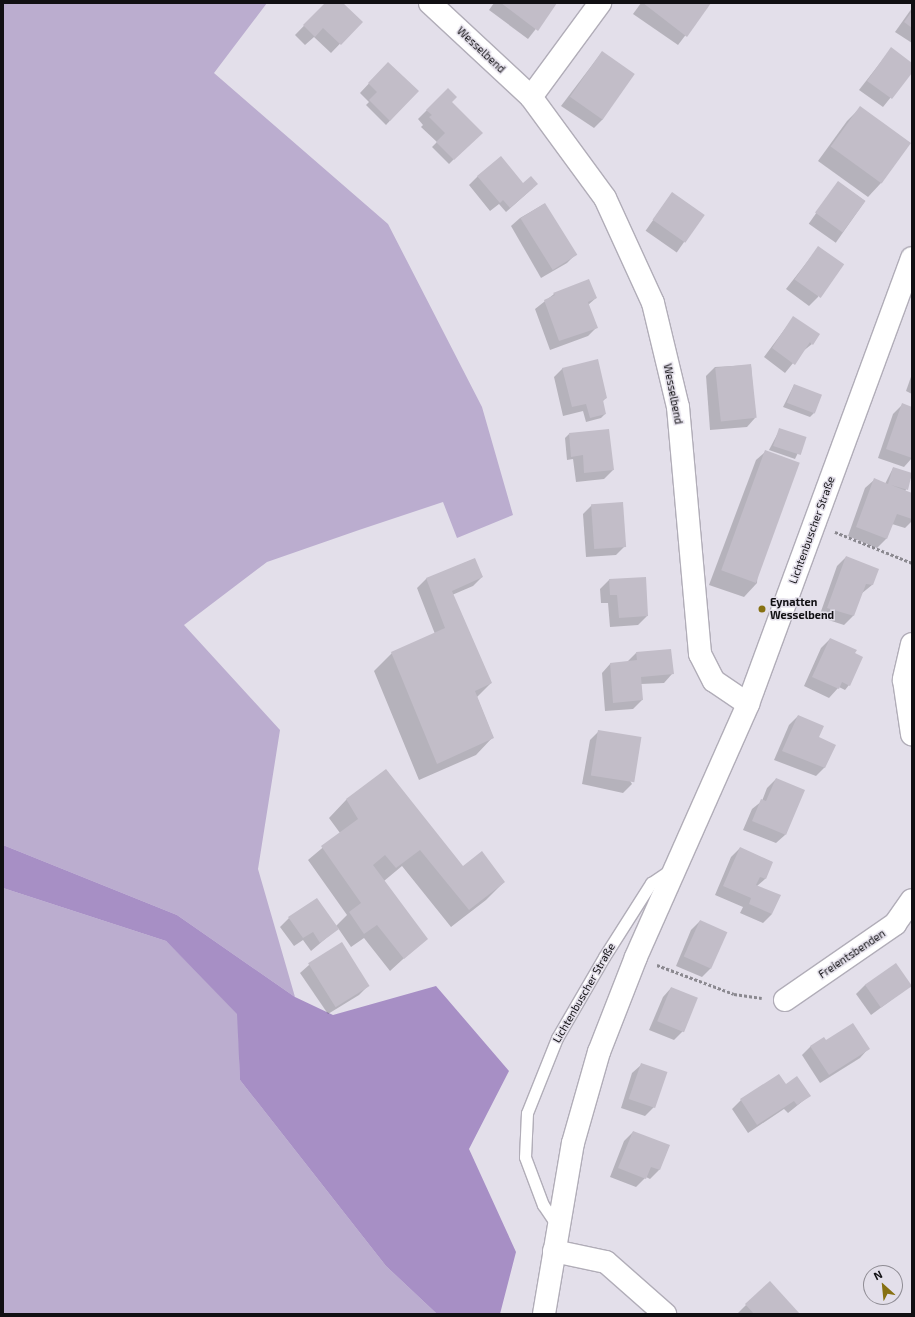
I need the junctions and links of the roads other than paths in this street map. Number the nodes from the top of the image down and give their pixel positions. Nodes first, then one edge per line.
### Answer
1 (430, 3) edge
2 (600, 3) edge
3 (531, 97) junction
4 (912, 258) edge
5 (912, 644) edge
6 (748, 704) junction
7 (912, 734) edge
8 (676, 866) junction
9 (912, 900) edge
10 (784, 1000) road end
11 (558, 1227) junction
12 (554, 1251) junction
13 (544, 1314) edge
14 (665, 1314) edge

1 - 3 street, Wesselbend
2 - 3 street
3 - 6 street, Wesselbend
4 - 6 street, Lichtenbuscher Straße
5 - 7 street
6 - 8 street, Lichtenbuscher Straße
8 - 11 street, Lichtenbuscher Straße
8 - 11 lane, Lichtenbuscher Straße
9 - 10 street, Freientsbenden
11 - 12 street, Lichtenbuscher Straße
12 - 13 street, Lichtenbuscher Straße
12 - 14 street

